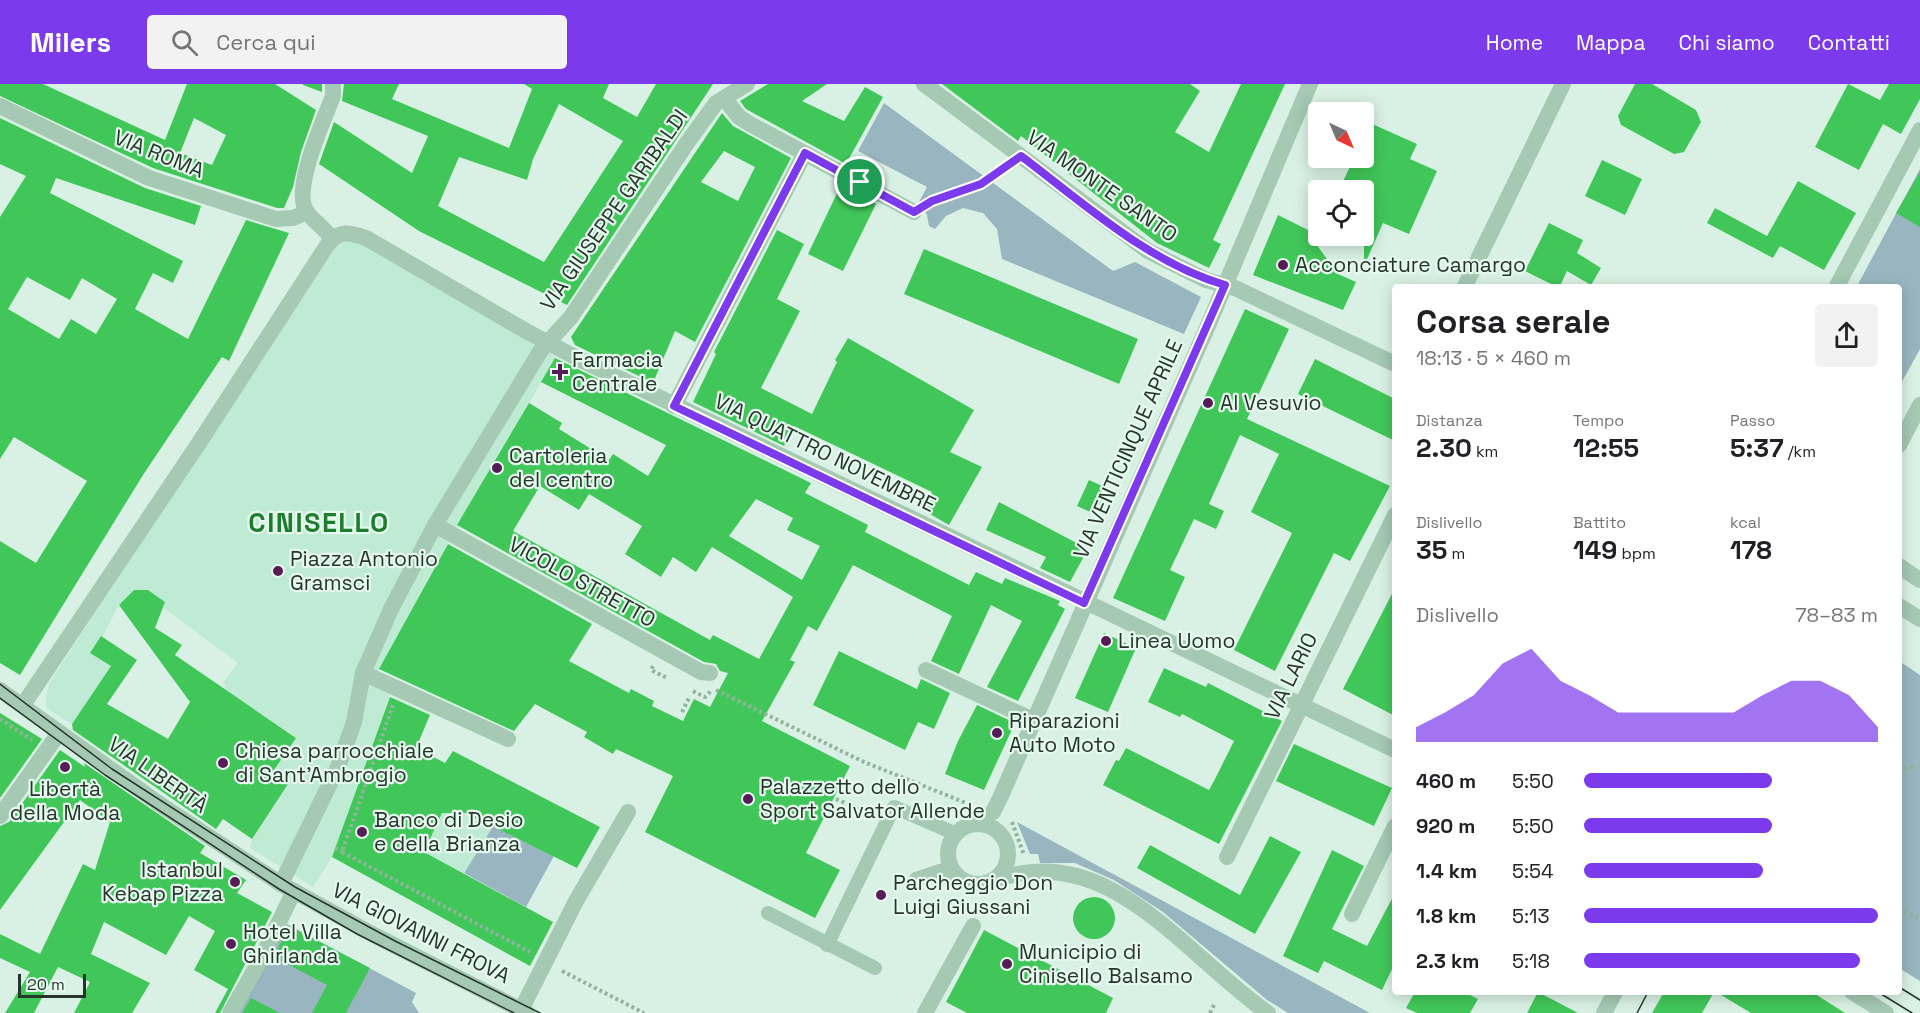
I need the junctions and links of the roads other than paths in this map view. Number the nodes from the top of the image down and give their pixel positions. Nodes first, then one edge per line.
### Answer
1 (333, 84) edge
2 (747, 84) edge
3 (924, 84) edge
4 (1310, 84) edge
5 (1563, 84) edge
6 (724, 98) junction
7 (0, 106) edge
8 (1920, 130) edge
9 (805, 153) junction
10 (307, 212) junction
11 (914, 212) road end
12 (332, 239) junction
13 (1466, 284) edge
14 (1838, 284) edge
15 (1225, 285) junction
16 (548, 341) junction
17 (1392, 363) edge
18 (1920, 405) edge
19 (674, 406) junction
20 (1902, 439) edge
21 (1392, 521) edge
22 (435, 525) junction
23 (1902, 568) edge
24 (1920, 580) edge
25 (1084, 603) junction
26 (1902, 608) edge
27 (1920, 619) edge
28 (926, 670) dead end
29 (363, 673) junction
30 (712, 681) road end
31 (0, 690) edge
32 (23, 705) junction
33 (1302, 705) junction
34 (1033, 720) junction
35 (59, 733) junction
36 (508, 739) dead end
37 (1392, 749) edge
38 (628, 812) dead end
39 (0, 816) edge
40 (976, 824) junction
41 (1392, 832) edge
42 (956, 834) junction
43 (1227, 857) dead end
44 (952, 871) junction
45 (916, 879) dead end
46 (993, 881) junction
47 (288, 887) junction
48 (768, 913) dead end
49 (1352, 914) dead end
50 (973, 926) dead end
51 (827, 945) junction
52 (876, 968) dead end
53 (1614, 995) edge
54 (1857, 995) edge
55 (524, 1012) edge
56 (230, 1013) edge
57 (925, 1013) edge
58 (1268, 1013) edge
59 (1605, 1013) edge
60 (1886, 1013) edge

1 - 10 street
2 - 6 street, VIA GIUSEPPE GARIBALDI
3 - 15 street, VIA MONTE SANTO
4 - 15 street, VIA VENTICINQUE APRILE
5 - 13 street
6 - 9 street
6 - 16 street, VIA GIUSEPPE GARIBALDI
7 - 10 street, VIA ROMA
8 - 14 street
9 - 11 street
9 - 19 street
10 - 12 street
12 - 16 street
12 - 32 street
15 - 17 street, VIA MONTE SANTO
15 - 25 street, VIA VENTICINQUE APRILE
16 - 19 street, VIA QUATTRO NOVEMBRE
16 - 22 street
18 - 20 street
19 - 25 street, VIA QUATTRO NOVEMBRE
21 - 33 street, VIA LARIO
22 - 29 street
22 - 30 street, VICOLO STRETTO
23 - 24 street
25 - 33 street, VIA QUATTRO NOVEMBRE
25 - 34 street, VIA VENTICINQUE APRILE
26 - 27 street
28 - 34 street
29 - 36 street
29 - 47 street
31 - 32 street, VIA LIBERTÀ
32 - 35 street, VIA LIBERTÀ
33 - 37 street, VIA QUATTRO NOVEMBRE
33 - 43 street, VIA LARIO
34 - 40 street, VIA VENTICINQUE APRILE
35 - 39 street
35 - 47 street, VIA LIBERTÀ
38 - 55 street
40 - 42 street
40 - 46 street
41 - 49 street
42 - 44 street
42 - 51 lane
44 - 45 lane
44 - 46 street
46 - 58 street
47 - 55 street, VIA GIOVANNI FROVA
47 - 56 street
48 - 51 lane
50 - 57 street
51 - 52 lane
53 - 59 street
54 - 60 street

